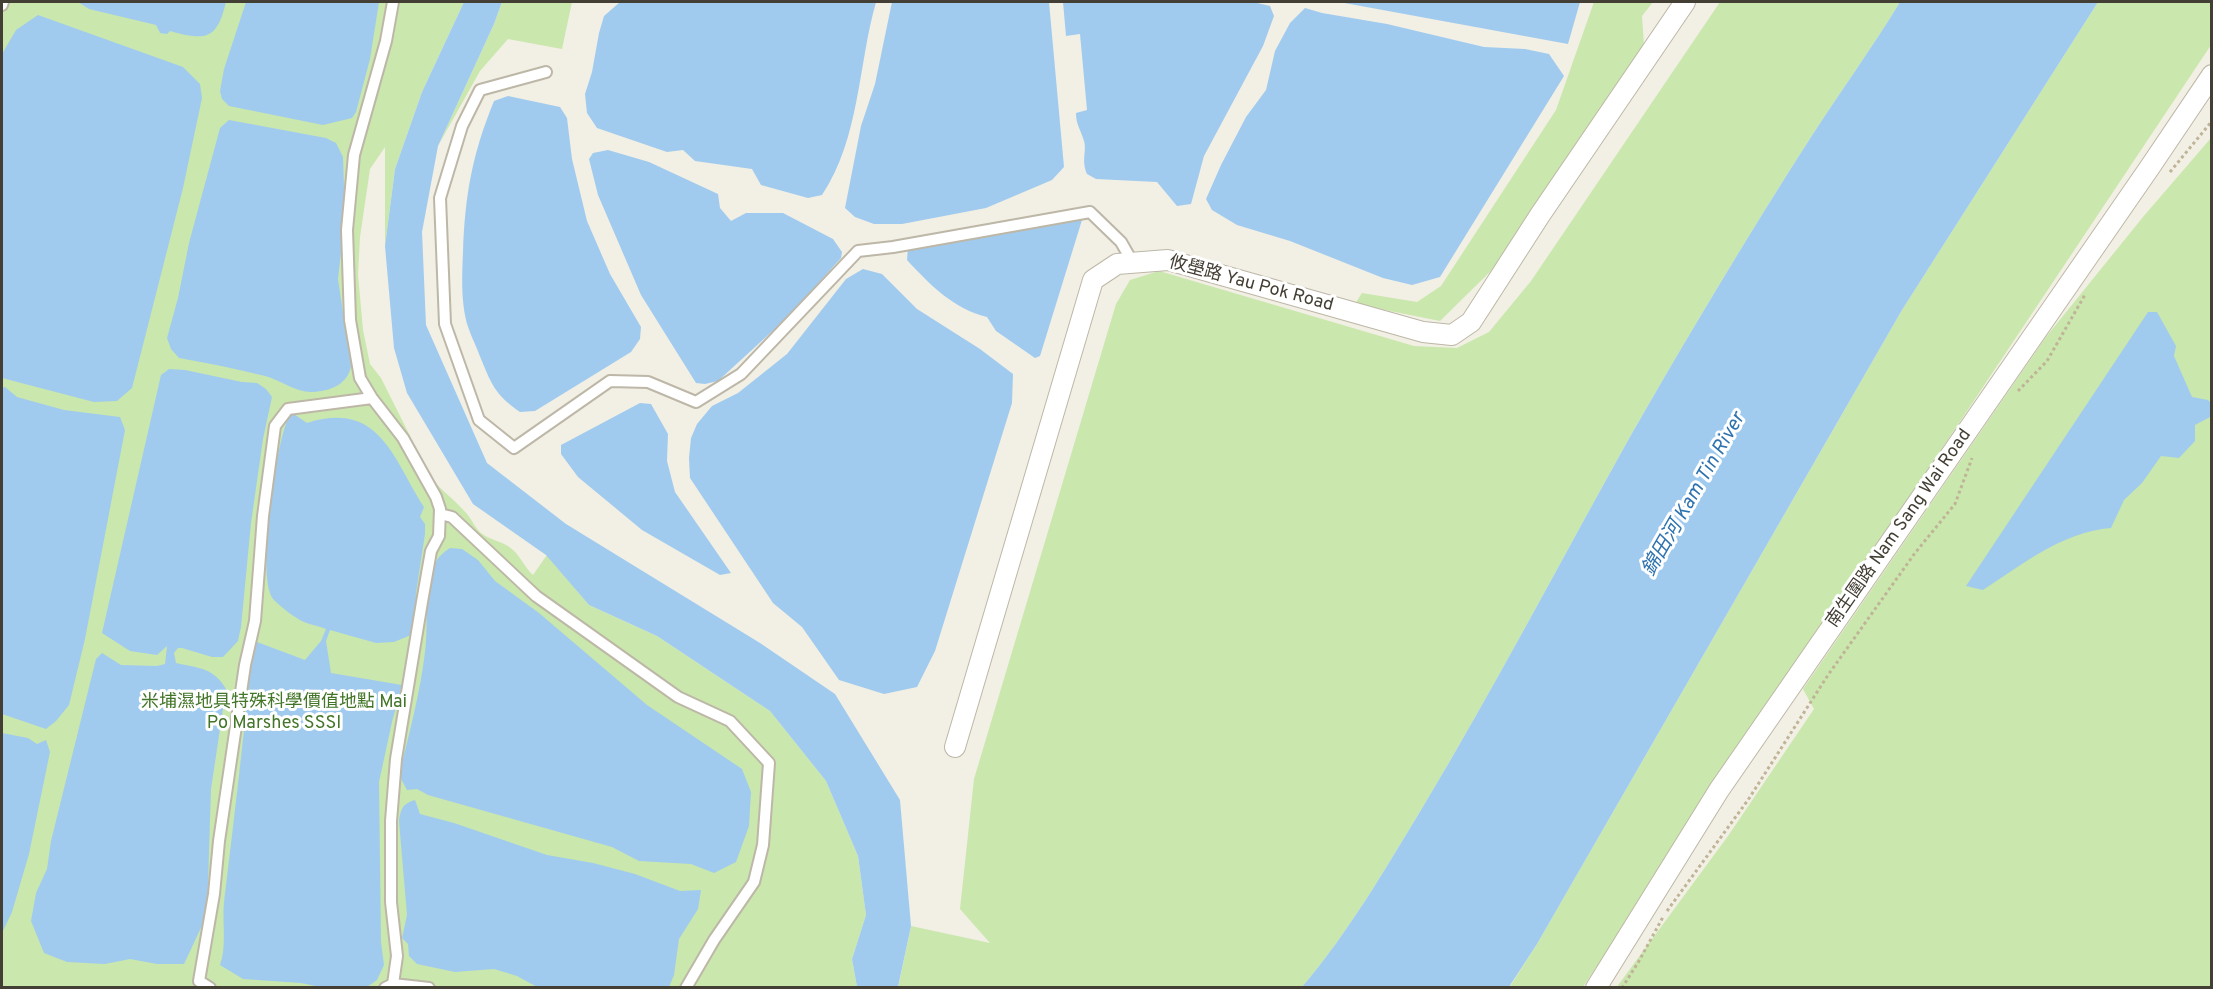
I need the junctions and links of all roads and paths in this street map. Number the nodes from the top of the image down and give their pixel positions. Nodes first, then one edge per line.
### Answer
1 (393, 2) edge
2 (1685, 2) edge
3 (546, 72) dead end
4 (2211, 75) edge
5 (1133, 263) junction
6 (372, 398) junction
7 (1969, 464) dead end
8 (440, 514) junction
9 (956, 747) dead end
10 (389, 986) edge
11 (210, 987) edge
12 (429, 987) edge
13 (687, 987) edge
14 (1596, 987) edge
15 (1622, 987) edge

1 - 6 lane
2 - 5 street, 攸壆路 Yau Pok Road
3 - 5 lane
4 - 14 street, 南生圍路 Nam Sang Wai Road
5 - 9 street, 攸壆路 Yau Pok Road
6 - 8 lane
6 - 11 lane
7 - 15 path
8 - 10 lane
8 - 13 lane
10 - 12 lane

